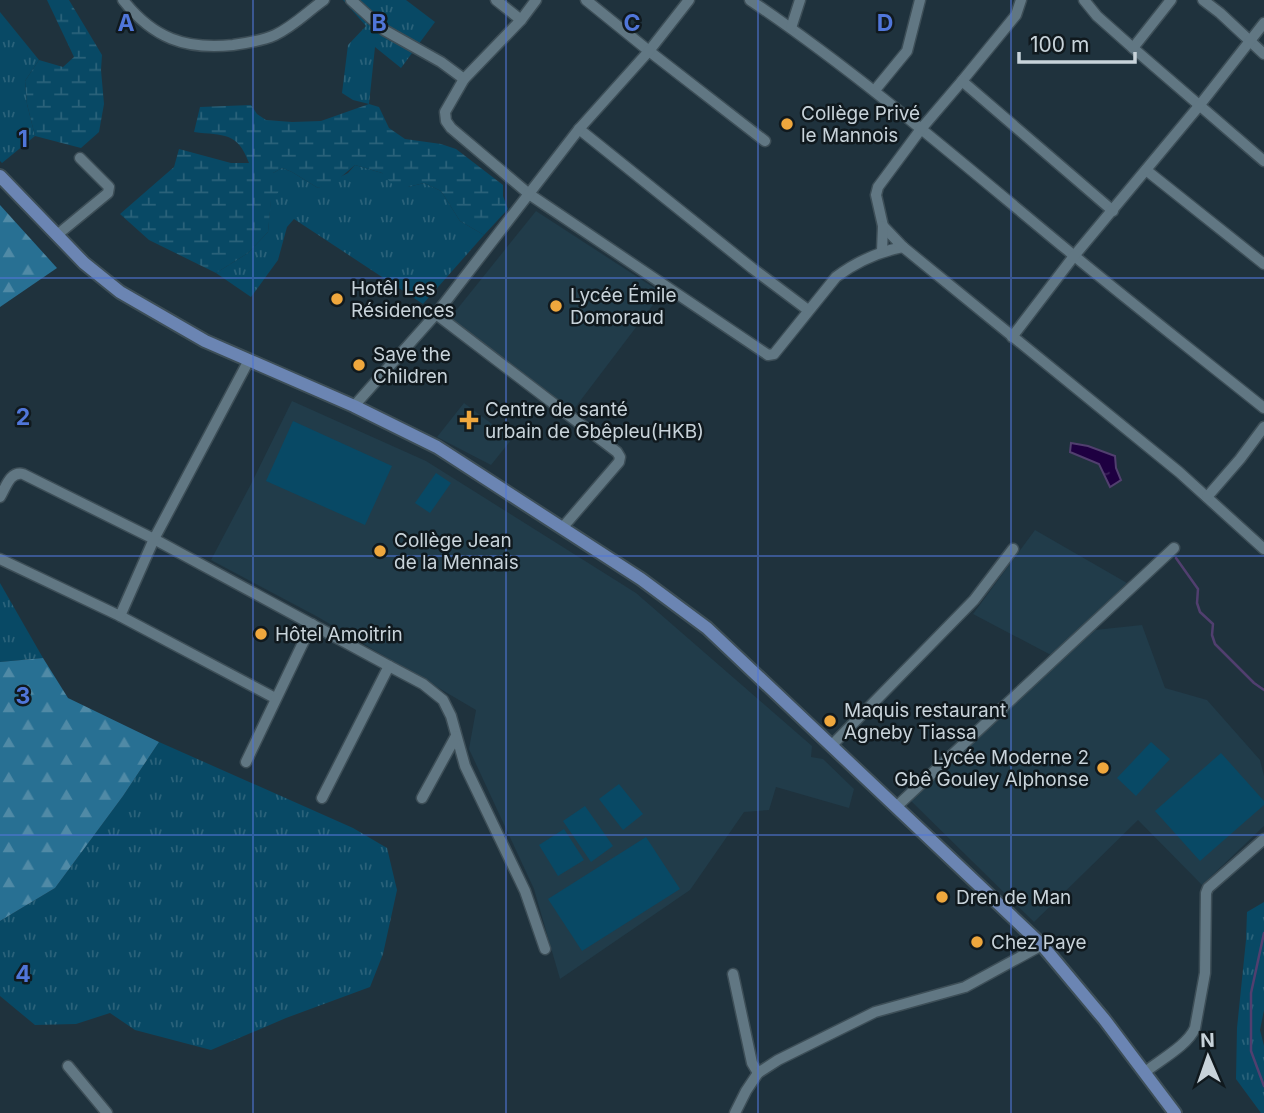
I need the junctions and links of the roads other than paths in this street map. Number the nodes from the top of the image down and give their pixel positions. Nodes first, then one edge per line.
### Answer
1 (123, 0) edge
2 (324, 0) edge
3 (351, 0) edge
4 (496, 0) edge
5 (536, 0) edge
6 (586, 0) edge
7 (689, 0) edge
8 (750, 0) edge
9 (800, 0) edge
10 (920, 0) edge
11 (1021, 0) edge
12 (1084, 0) edge
13 (1171, 0) edge
14 (1203, 0) edge
15 (520, 20) junction
16 (1264, 23) edge
17 (791, 28) junction
18 (1250, 42) junction
19 (1133, 48) junction
20 (649, 51) junction
21 (1264, 54) edge
22 (464, 79) junction
23 (962, 81) junction
24 (875, 90) junction
25 (1199, 106) junction
26 (579, 129) junction
27 (921, 129) junction
28 (765, 141) dead end
29 (80, 158) dead end
30 (1264, 161) edge
31 (1146, 170) junction
32 (0, 176) edge
33 (529, 194) junction
34 (1113, 211) junction
35 (883, 226) junction
36 (57, 235) junction
37 (903, 247) junction
38 (882, 251) junction
39 (1074, 256) junction
40 (1264, 264) edge
41 (808, 310) junction
42 (436, 314) junction
43 (1012, 337) junction
44 (249, 360) junction
45 (354, 406) junction
46 (1264, 408) edge
47 (1264, 426) edge
48 (0, 497) edge
49 (1207, 497) junction
50 (563, 527) junction
51 (154, 539) junction
52 (1174, 548) dead end
53 (1013, 549) dead end
54 (1264, 549) edge
55 (0, 559) edge
56 (120, 616) junction
57 (312, 624) junction
58 (389, 666) junction
59 (275, 698) junction
60 (456, 736) junction
61 (832, 745) junction
62 (246, 762) dead end
63 (322, 798) dead end
64 (422, 798) dead end
65 (896, 807) junction
66 (1264, 839) edge
67 (1042, 945) junction
68 (545, 949) dead end
69 (733, 974) dead end
70 (68, 1066) dead end
71 (1144, 1072) junction
72 (758, 1073) junction
73 (107, 1113) edge
74 (735, 1113) edge
75 (1175, 1113) edge

1 - 2 street
3 - 22 street
4 - 15 street
5 - 15 street
6 - 20 street
7 - 20 street
8 - 17 street
9 - 17 street
10 - 24 street
11 - 23 street
12 - 19 street
13 - 19 street
14 - 18 street
15 - 22 street
16 - 18 street
17 - 24 street
18 - 21 street
18 - 25 street
19 - 25 street
20 - 26 street
20 - 28 street
22 - 33 street
23 - 27 street
23 - 34 street
24 - 27 street
25 - 30 street
25 - 31 street
26 - 33 street
26 - 41 street
27 - 35 street
27 - 39 street
29 - 36 street
31 - 34 street
31 - 40 street
32 - 36 main road
33 - 41 street
33 - 42 street
34 - 39 street
35 - 37 street
35 - 38 street
36 - 44 main road
37 - 38 street
37 - 43 street
38 - 41 street
39 - 43 street
39 - 46 street
42 - 45 street
42 - 50 street
43 - 49 street
44 - 45 main road
44 - 51 street
45 - 50 main road
47 - 49 street
48 - 51 street
49 - 54 street
50 - 61 main road
51 - 56 street
51 - 57 street
52 - 65 street
53 - 61 street
55 - 56 street
56 - 59 street
57 - 58 street
57 - 59 street
58 - 60 street
58 - 63 street
59 - 62 street
60 - 64 street
60 - 68 street
61 - 65 main road
65 - 67 main road
66 - 71 street
67 - 71 main road
67 - 72 street
69 - 72 street
70 - 73 street
71 - 75 main road
72 - 74 street

